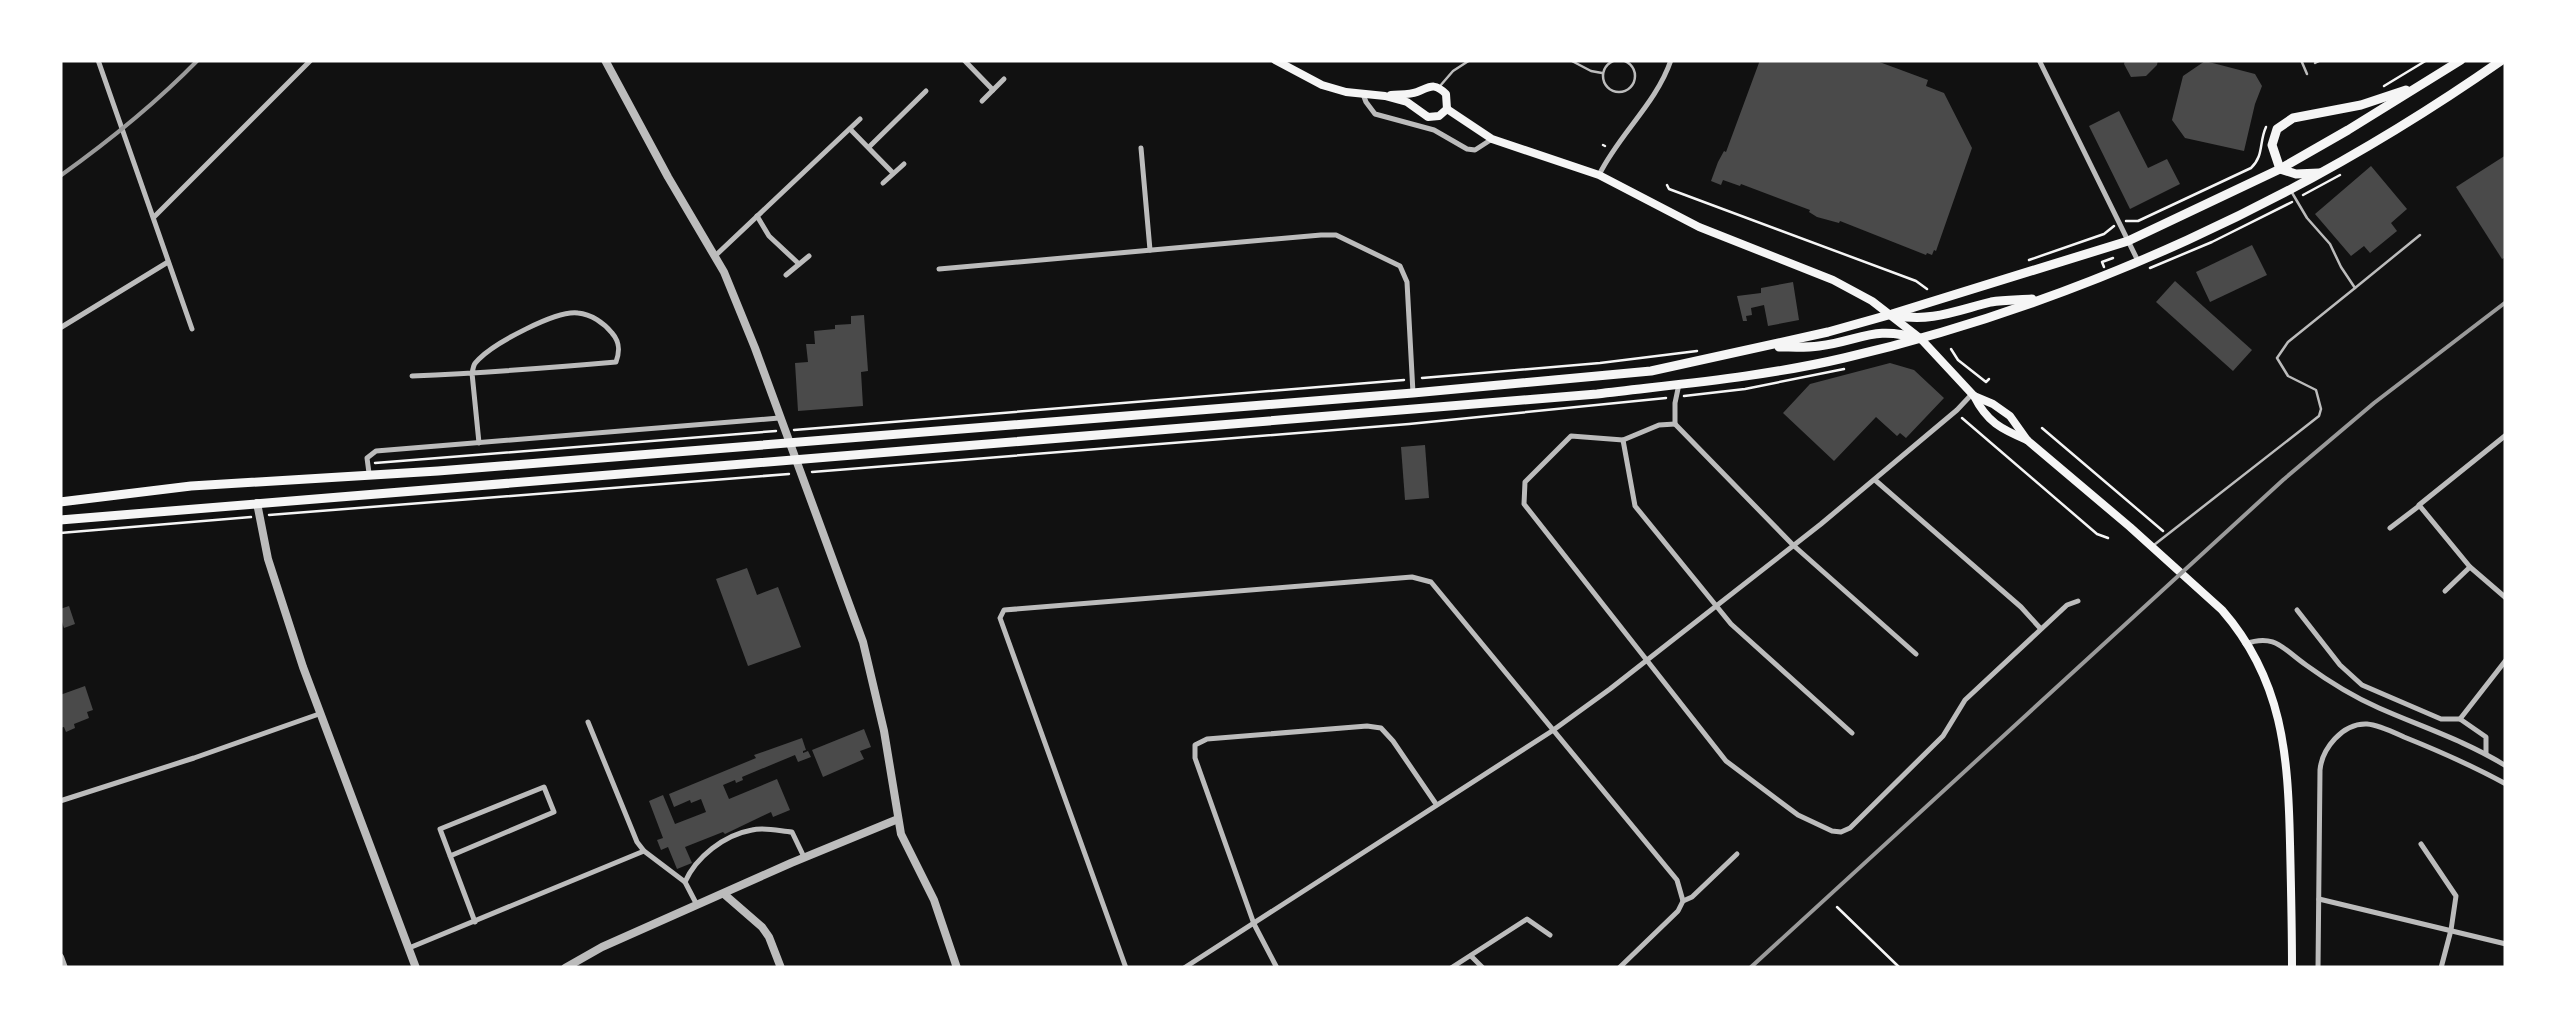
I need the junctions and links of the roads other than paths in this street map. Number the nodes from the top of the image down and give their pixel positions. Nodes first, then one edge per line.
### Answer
1 (98, 60) edge
2 (312, 60) edge
3 (605, 60) edge
4 (964, 60) edge
5 (1275, 60) edge
6 (1470, 60) edge
7 (1570, 60) edge
8 (1671, 60) edge
9 (2039, 60) edge
10 (2301, 60) edge
11 (2321, 60) edge
12 (2461, 60) edge
13 (2502, 60) edge
14 (2316, 64) dead end
15 (1604, 73) junction
16 (2307, 74) dead end
17 (1004, 79) dead end
18 (2429, 81) junction
19 (1439, 87) junction
20 (993, 90) junction
21 (926, 92) dead end
22 (1419, 92) junction
23 (1363, 94) junction
24 (1385, 96) junction
25 (982, 101) dead end
26 (1416, 107) junction
27 (1446, 108) junction
28 (860, 119) dead end
29 (850, 129) junction
30 (1492, 139) junction
31 (869, 147) junction
32 (1142, 148) dead end
33 (904, 164) dead end
34 (2280, 169) junction
35 (2326, 170) junction
36 (893, 173) junction
37 (1599, 175) junction
38 (883, 183) dead end
39 (2290, 190) junction
40 (757, 216) junction
41 (154, 217) junction
42 (2420, 235) dead end
43 (2128, 241) junction
44 (1150, 250) junction
45 (715, 256) junction
46 (808, 256) dead end
47 (2138, 261) junction
48 (168, 262) junction
49 (799, 264) junction
50 (939, 269) dead end
51 (786, 276) dead end
52 (2355, 288) junction
53 (2046, 298) junction
54 (1892, 314) junction
55 (60, 328) edge
56 (192, 329) dead end
57 (1922, 339) junction
58 (1761, 347) junction
59 (472, 373) junction
60 (412, 376) dead end
61 (1678, 384) junction
62 (1413, 393) junction
63 (1973, 395) junction
64 (780, 418) junction
65 (1676, 424) junction
66 (2506, 435) edge
67 (1623, 440) junction
68 (2027, 440) junction
69 (789, 442) junction
70 (479, 443) junction
71 (796, 461) junction
72 (369, 476) junction
73 (1876, 480) junction
74 (60, 502) edge
75 (256, 503) junction
76 (2420, 505) junction
77 (60, 520) edge
78 (2390, 528) dead end
79 (1793, 546) junction
80 (2152, 546) junction
81 (2470, 567) junction
82 (2445, 592) dead end
83 (2506, 598) edge
84 (2078, 602) dead end
85 (1716, 605) junction
86 (2296, 610) dead end
87 (2040, 628) junction
88 (2246, 644) junction
89 (1916, 654) dead end
90 (2506, 660) edge
91 (1645, 661) junction
92 (320, 714) junction
93 (2460, 718) junction
94 (588, 722) dead end
95 (1552, 731) junction
96 (1852, 733) dead end
97 (2486, 753) junction
98 (2506, 766) edge
99 (2506, 784) edge
100 (60, 801) edge
101 (1436, 804) junction
102 (898, 819) junction
103 (2420, 844) dead end
104 (644, 851) junction
105 (1738, 854) dead end
106 (450, 856) junction
107 (804, 857) junction
108 (685, 882) junction
109 (724, 894) junction
110 (2319, 899) junction
111 (1682, 901) junction
112 (697, 905) junction
113 (475, 922) junction
114 (1254, 924) junction
115 (2451, 930) junction
116 (1550, 936) dead end
117 (2506, 944) edge
118 (408, 948) junction
119 (1471, 955) junction
120 (60, 957) edge
121 (64, 968) edge
122 (416, 968) edge
123 (565, 968) edge
124 (782, 968) edge
125 (956, 968) edge
126 (1126, 968) edge
127 (1184, 968) edge
128 (1277, 968) edge
129 (1452, 968) edge
130 (1483, 968) edge
131 (1619, 968) edge
132 (2292, 968) edge
133 (2318, 968) edge
134 (2441, 968) edge

1 - 41 street
2 - 41 street
3 - 45 street
4 - 20 street
5 - 23 main road
6 - 19 lane
7 - 15 lane
8 - 37 street
9 - 43 street
10 - 16 lane
11 - 14 lane
12 - 18 highway
13 - 35 highway
15 - 15 lane
17 - 20 street
18 - 34 highway
18 - 34 highway
19 - 22 main road
19 - 27 main road
20 - 25 street
21 - 31 street
22 - 24 main road
22 - 26 main road
23 - 24 main road
23 - 30 street
24 - 26 main road
26 - 27 main road
27 - 30 main road
28 - 29 street
29 - 31 street
29 - 40 street
30 - 37 main road
31 - 36 street
32 - 44 street
33 - 36 street
34 - 35 highway
34 - 43 highway
35 - 39 highway
36 - 38 street
37 - 54 main road
39 - 47 highway
39 - 52 lane
40 - 45 street
40 - 49 street
41 - 48 street
42 - 52 lane
43 - 47 street
43 - 54 highway
44 - 50 street
44 - 62 street
45 - 64 street
46 - 49 street
47 - 53 highway
48 - 55 street
48 - 56 street
49 - 51 street
52 - 80 lane
53 - 54 highway
53 - 57 highway
54 - 57 main road
54 - 58 highway
57 - 58 highway
57 - 61 highway
57 - 63 main road
58 - 62 highway
59 - 59 street
59 - 60 street
59 - 70 street
61 - 65 street
61 - 71 highway
62 - 69 highway
63 - 68 main road
63 - 68 main road
63 - 73 street
64 - 69 street
64 - 70 street
65 - 67 street
65 - 79 street
66 - 76 street
67 - 85 street
67 - 91 street
68 - 80 main road
69 - 71 street
69 - 72 highway
70 - 72 street
71 - 75 highway
71 - 102 street
72 - 74 highway
73 - 79 street
73 - 87 street
75 - 77 highway
75 - 92 street
76 - 78 street
76 - 81 street
79 - 85 street
79 - 89 street
80 - 88 main road
81 - 82 street
81 - 83 street
84 - 87 street
85 - 91 street
85 - 96 street
86 - 93 street
87 - 91 street
88 - 97 street
88 - 132 main road
90 - 93 street
91 - 95 street
92 - 100 street
92 - 118 street
93 - 97 street
94 - 104 street
95 - 101 street
95 - 111 street
95 - 126 street
97 - 98 street
99 - 110 street
101 - 114 street
101 - 114 street
102 - 107 street
102 - 125 street
103 - 115 street
104 - 108 street
104 - 113 street
105 - 111 street
106 - 106 street
106 - 113 street
107 - 108 street
107 - 109 street
108 - 112 street
109 - 112 street
109 - 124 street
110 - 115 street
110 - 133 street
111 - 131 street
112 - 123 street
113 - 118 street
114 - 127 street
114 - 128 street
115 - 117 street
115 - 134 street
116 - 119 street
118 - 122 street
119 - 129 street
119 - 130 street
120 - 121 street

